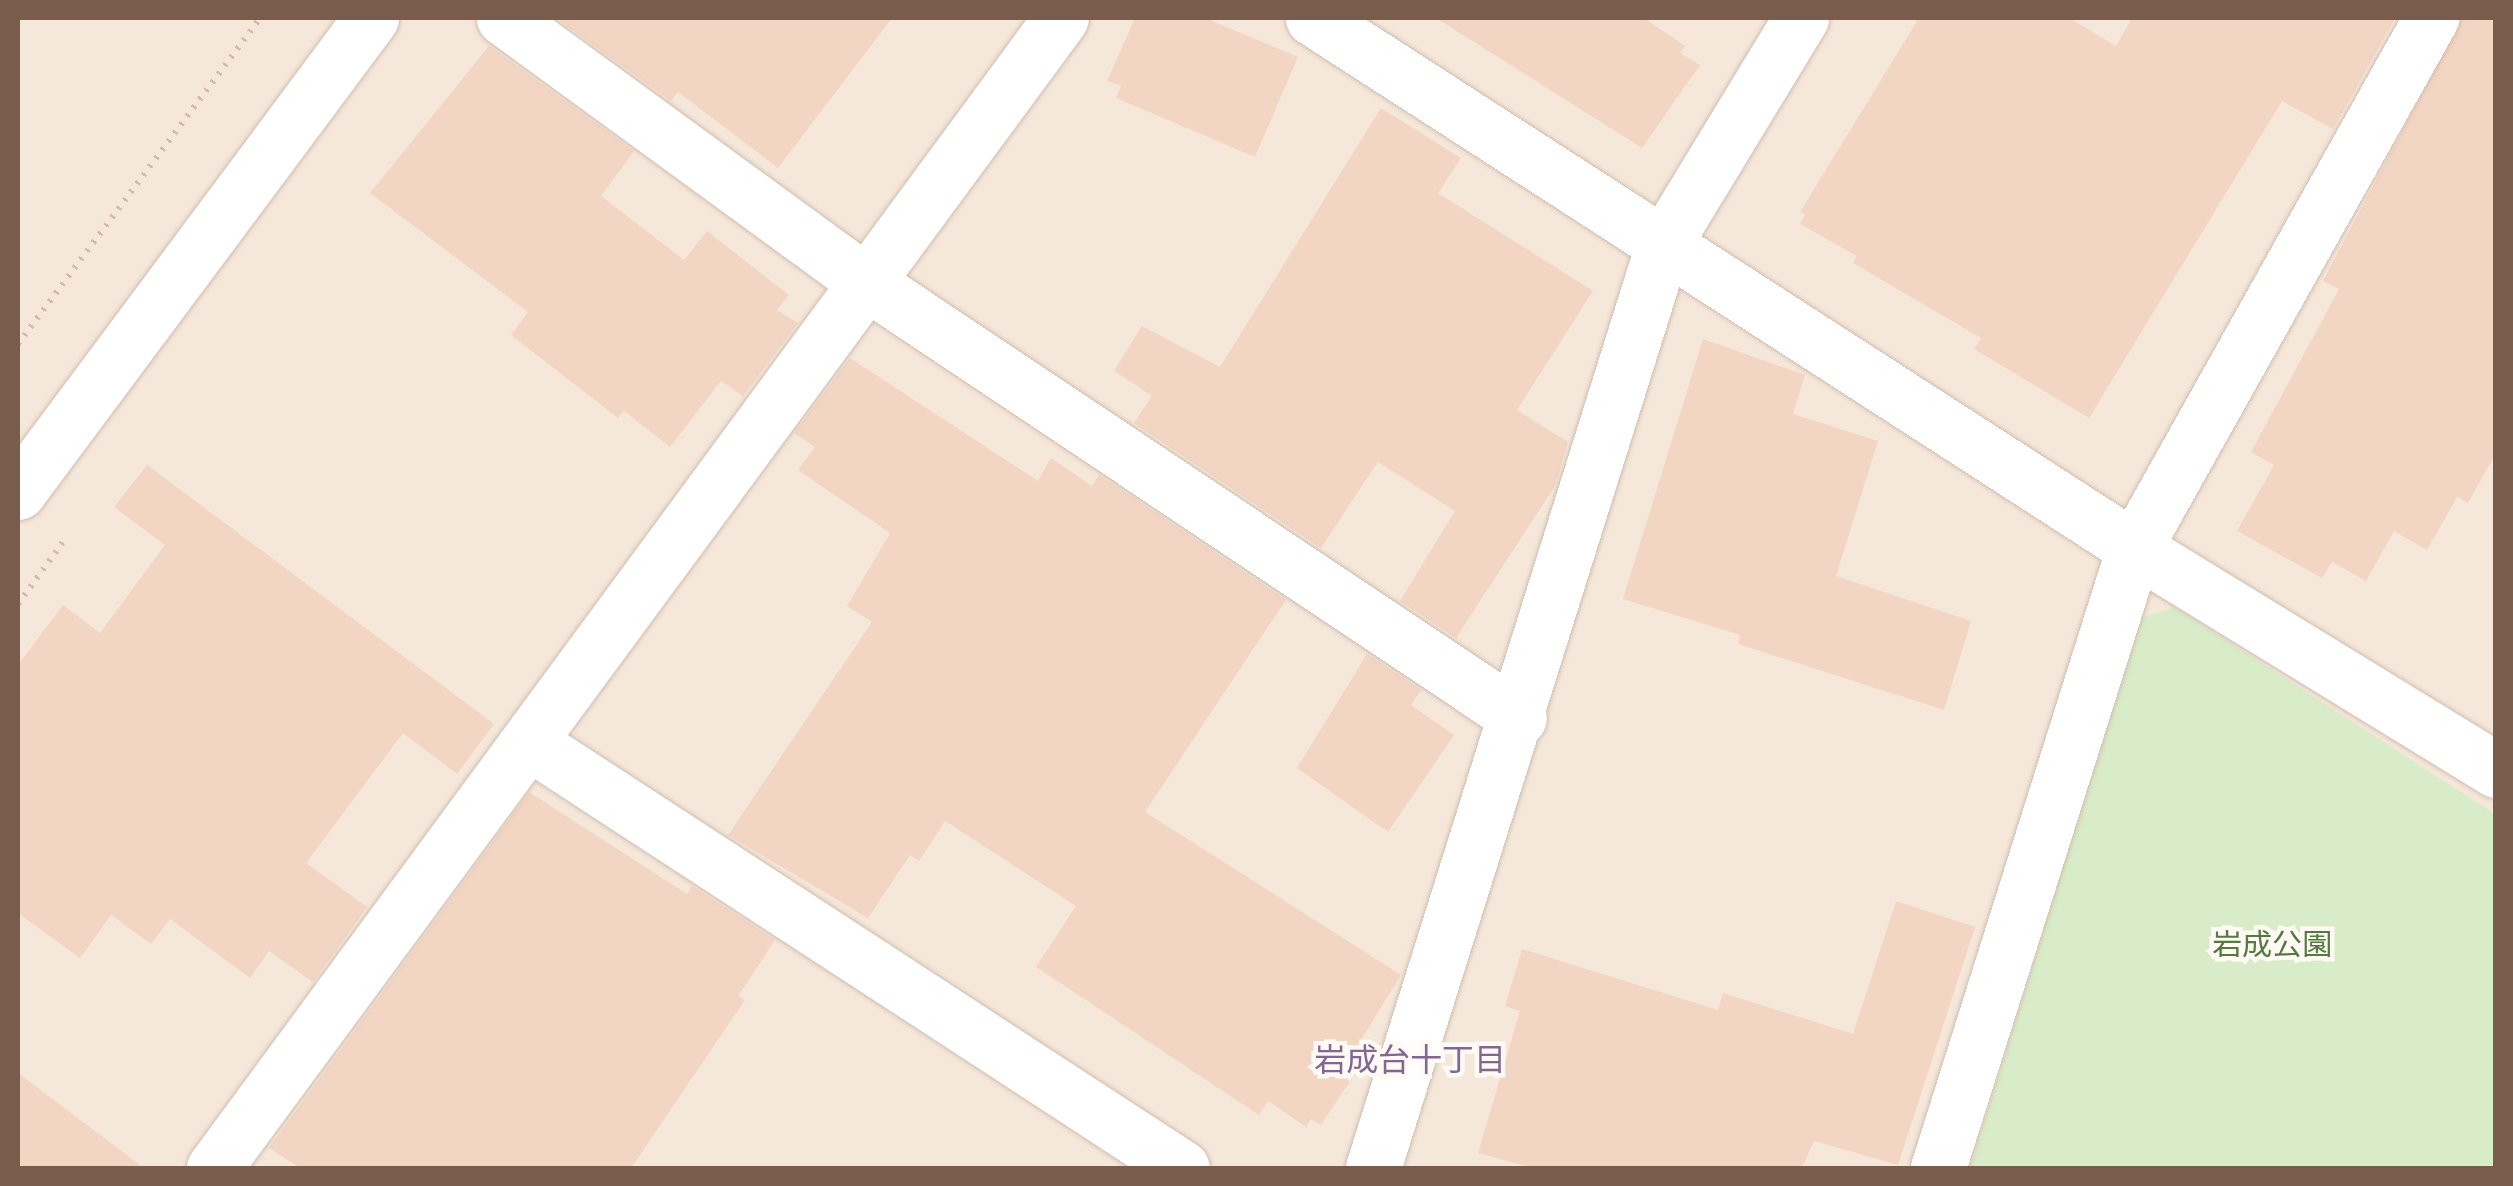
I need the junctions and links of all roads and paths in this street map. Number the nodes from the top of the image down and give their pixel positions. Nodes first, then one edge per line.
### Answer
1 (260, 18) edge
2 (372, 18) edge
3 (504, 18) edge
4 (1061, 18) edge
5 (1313, 18) edge
6 (1801, 18) edge
7 (2430, 18) edge
8 (1385, 37) edge
9 (1663, 244) junction
10 (866, 282) junction
11 (18, 344) edge
12 (18, 492) edge
13 (2134, 548) junction
14 (1519, 718) junction
15 (530, 743) junction
16 (2496, 770) edge
17 (214, 1168) edge
18 (1182, 1168) edge
19 (1373, 1168) edge
20 (1938, 1168) edge

1 - 11 path
2 - 12 street
3 - 10 street
4 - 10 street
5 - 8 street
6 - 9 street
7 - 13 street
8 - 9 street
9 - 13 street
9 - 14 street
10 - 14 street
10 - 15 street
13 - 16 street
13 - 20 street
14 - 19 street
15 - 17 street
15 - 18 street

